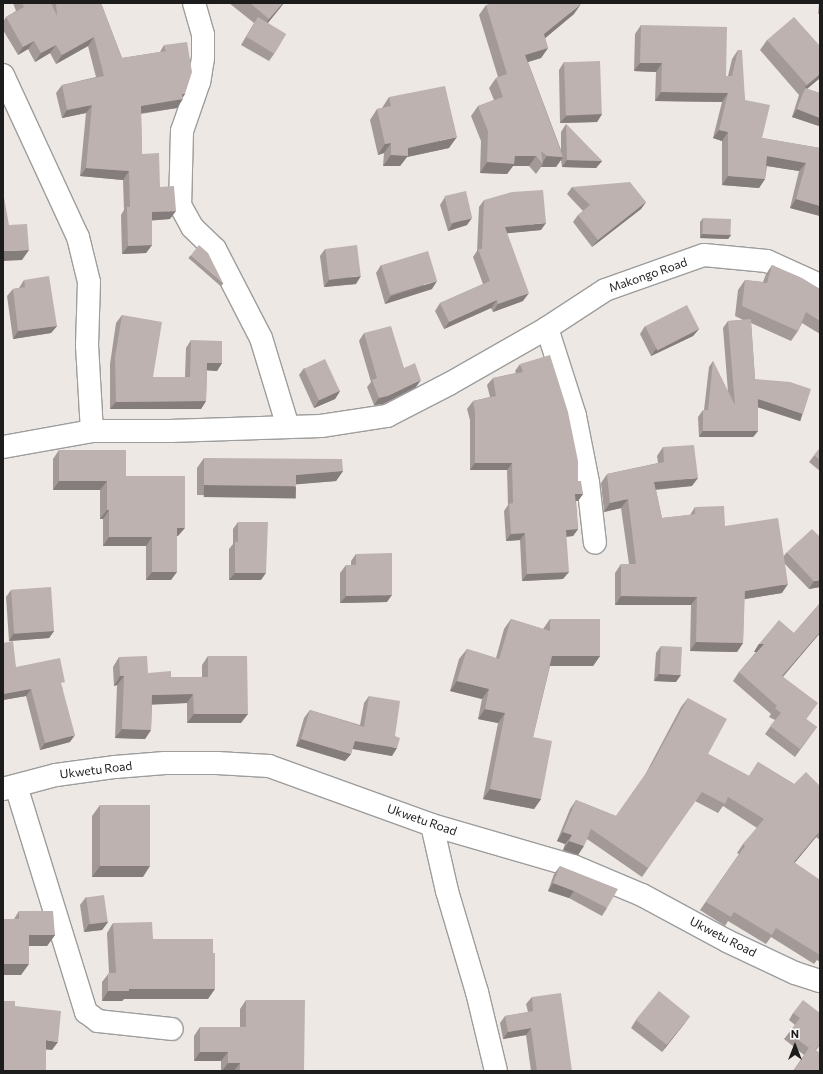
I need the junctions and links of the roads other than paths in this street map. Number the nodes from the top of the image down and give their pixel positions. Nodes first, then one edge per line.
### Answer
1 (194, 3) edge
2 (3, 75) edge
3 (820, 285) edge
4 (547, 328) junction
5 (288, 428) junction
6 (92, 431) junction
7 (3, 447) edge
8 (595, 543) dead end
9 (10, 788) edge
10 (432, 825) junction
11 (820, 981) edge
12 (172, 1029) dead end
13 (496, 1071) edge

1 - 5 street
2 - 6 street
3 - 4 street, Makongo Road
4 - 5 street, Makongo Road
4 - 8 street
5 - 6 street, Makongo Road
6 - 7 street, Makongo Road
9 - 10 street, Ukwetu Road
9 - 12 street
10 - 11 street, Ukwetu Road
10 - 13 street

